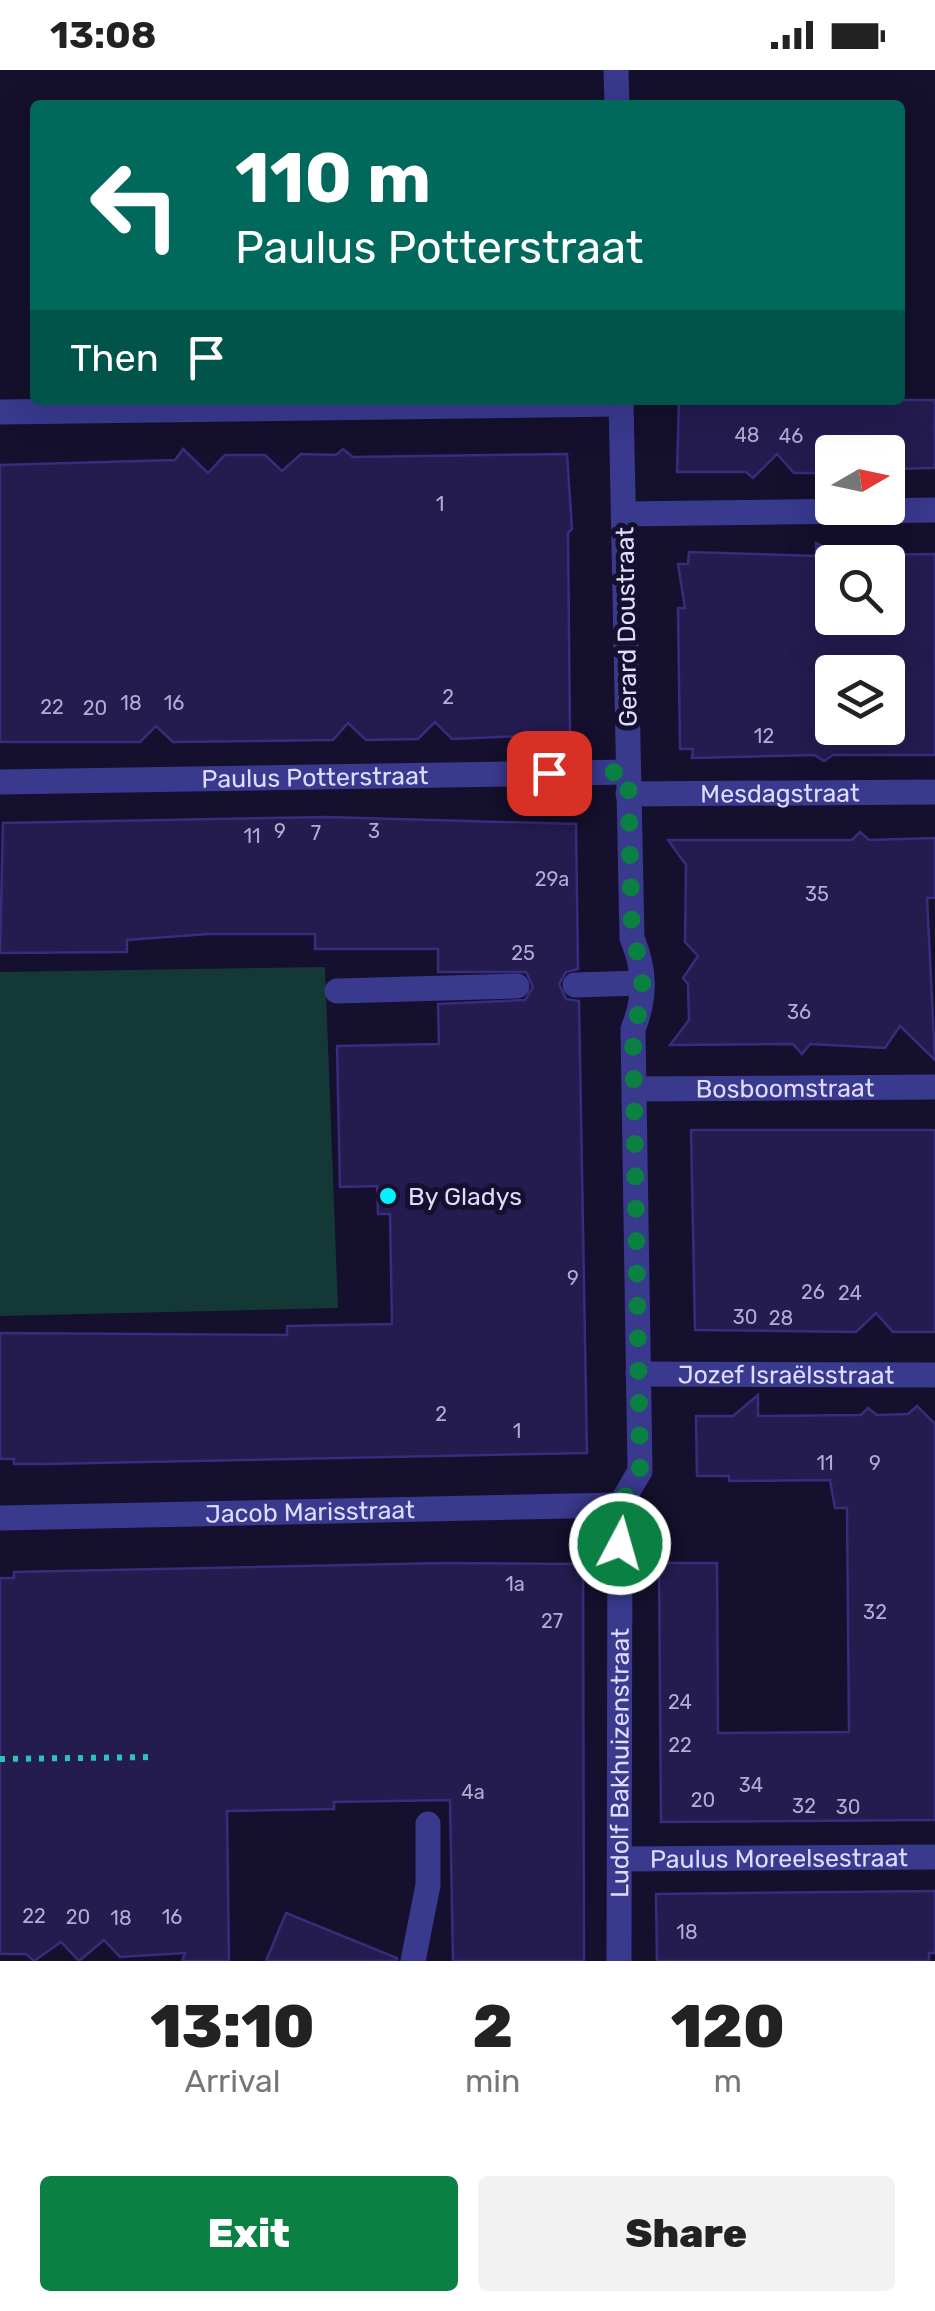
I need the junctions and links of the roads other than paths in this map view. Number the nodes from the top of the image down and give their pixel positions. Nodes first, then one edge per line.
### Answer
1 (616, 70) edge
2 (617, 100) edge
3 (435, 405) edge
4 (621, 405) edge
5 (0, 412) edge
6 (935, 510) edge
7 (624, 514) junction
8 (0, 782) edge
9 (628, 783) junction
10 (935, 792) edge
11 (642, 983) junction
12 (574, 985) dead end
13 (517, 986) dead end
14 (337, 991) dead end
15 (935, 1087) edge
16 (634, 1089) junction
17 (638, 1374) junction
18 (935, 1375) edge
19 (620, 1505) junction
20 (0, 1518) edge
21 (428, 1824) dead end
22 (935, 1857) edge
23 (620, 1859) junction
24 (414, 1961) edge
25 (620, 1961) edge

1 - 2 street
3 - 5 street
4 - 7 street, Gerard Doustraat
6 - 7 street
7 - 9 street, Gerard Doustraat
8 - 9 street, Paulus Potterstraat
9 - 10 street, Mesdagstraat
9 - 11 street, Gerard Doustraat
11 - 12 street
11 - 16 street, Gerard Doustraat
13 - 14 street
15 - 16 street, Bosboomstraat
16 - 17 street, Gerard Doustraat
17 - 18 street, Jozef Israëlsstraat
17 - 19 street, Gerard Doustraat
19 - 20 street, Jacob Marisstraat
19 - 23 street, Ludolf Bakhuizenstraat
21 - 24 street
22 - 23 street, Paulus Moreelsestraat
23 - 25 street, Ludolf Bakhuizenstraat

